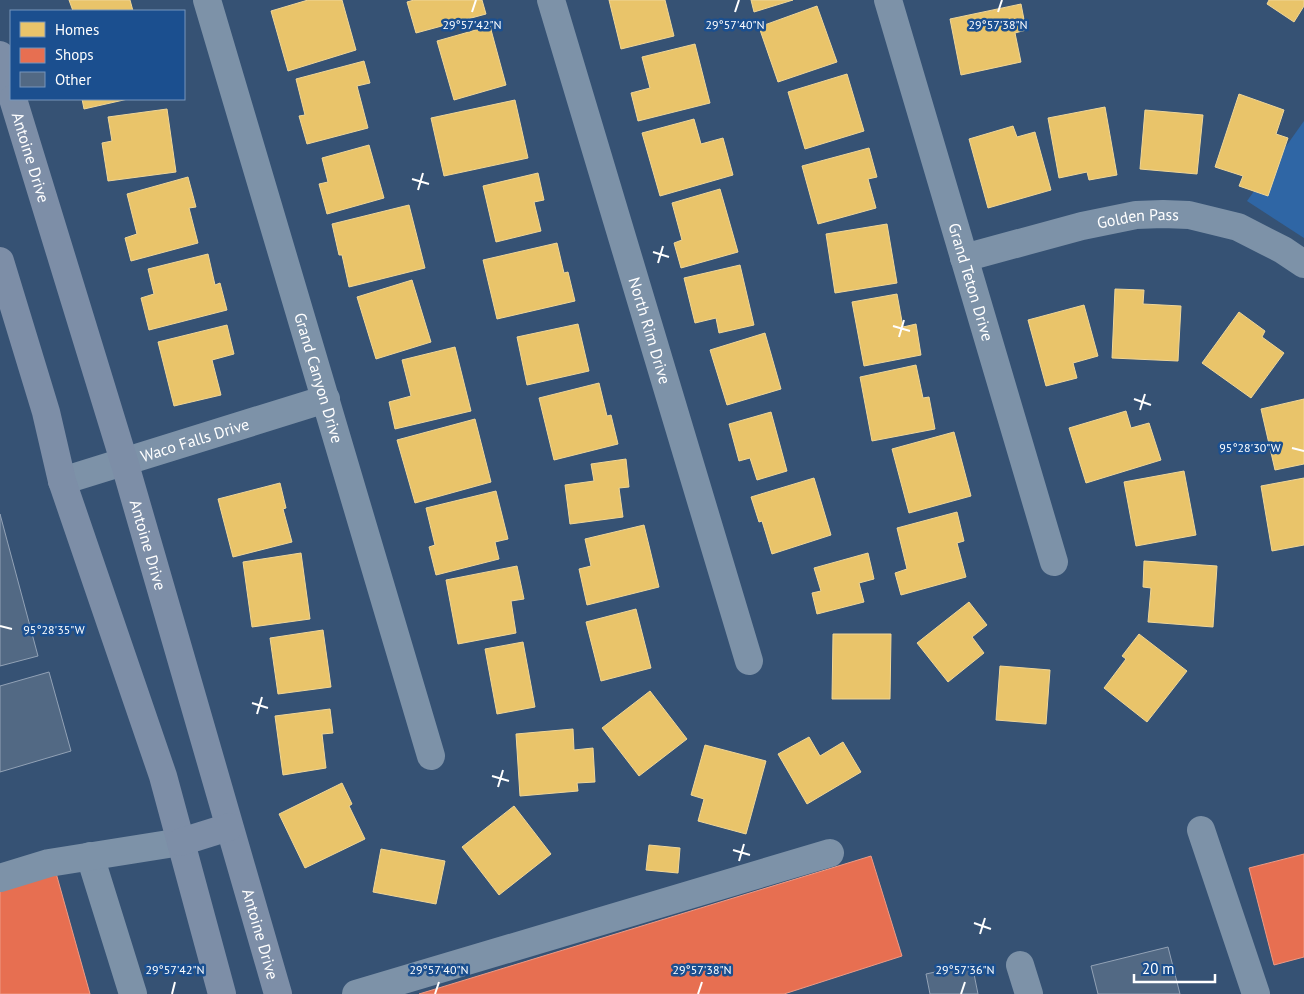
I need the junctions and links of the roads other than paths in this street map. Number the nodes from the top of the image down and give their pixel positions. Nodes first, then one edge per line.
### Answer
1 (207, 0) edge
2 (551, 0) edge
3 (888, 0) edge
4 (0, 55) edge
5 (10, 89) edge
6 (13, 100) edge
7 (964, 258) junction
8 (0, 261) edge
9 (1304, 264) edge
10 (326, 399) junction
11 (124, 461) junction
12 (62, 481) junction
13 (1054, 562) dead end
14 (750, 661) dead end
15 (431, 756) dead end
16 (229, 827) junction
17 (1201, 830) dead end
18 (180, 842) junction
19 (830, 853) dead end
20 (90, 856) junction
21 (0, 878) edge
22 (1020, 965) dead end
23 (133, 994) edge
24 (222, 994) edge
25 (278, 994) edge
26 (356, 994) edge
27 (1029, 994) edge
28 (1256, 994) edge

1 - 10 street, Grand Canyon Drive
2 - 14 street, North Rim Drive
3 - 7 street, Grand Teton Drive
4 - 5 main road, Antoine Drive
6 - 11 main road, Antoine Drive
7 - 9 street, Golden Pass
7 - 13 street, Grand Teton Drive
8 - 12 main road
10 - 11 street, Waco Falls Drive
10 - 15 street, Grand Canyon Drive
11 - 12 street, Waco Falls Drive
11 - 16 main road, Antoine Drive
12 - 18 main road
16 - 18 main road
16 - 25 main road, Antoine Drive
17 - 28 street
18 - 20 street
18 - 24 main road
19 - 26 street
20 - 21 street
20 - 23 street
22 - 27 street

